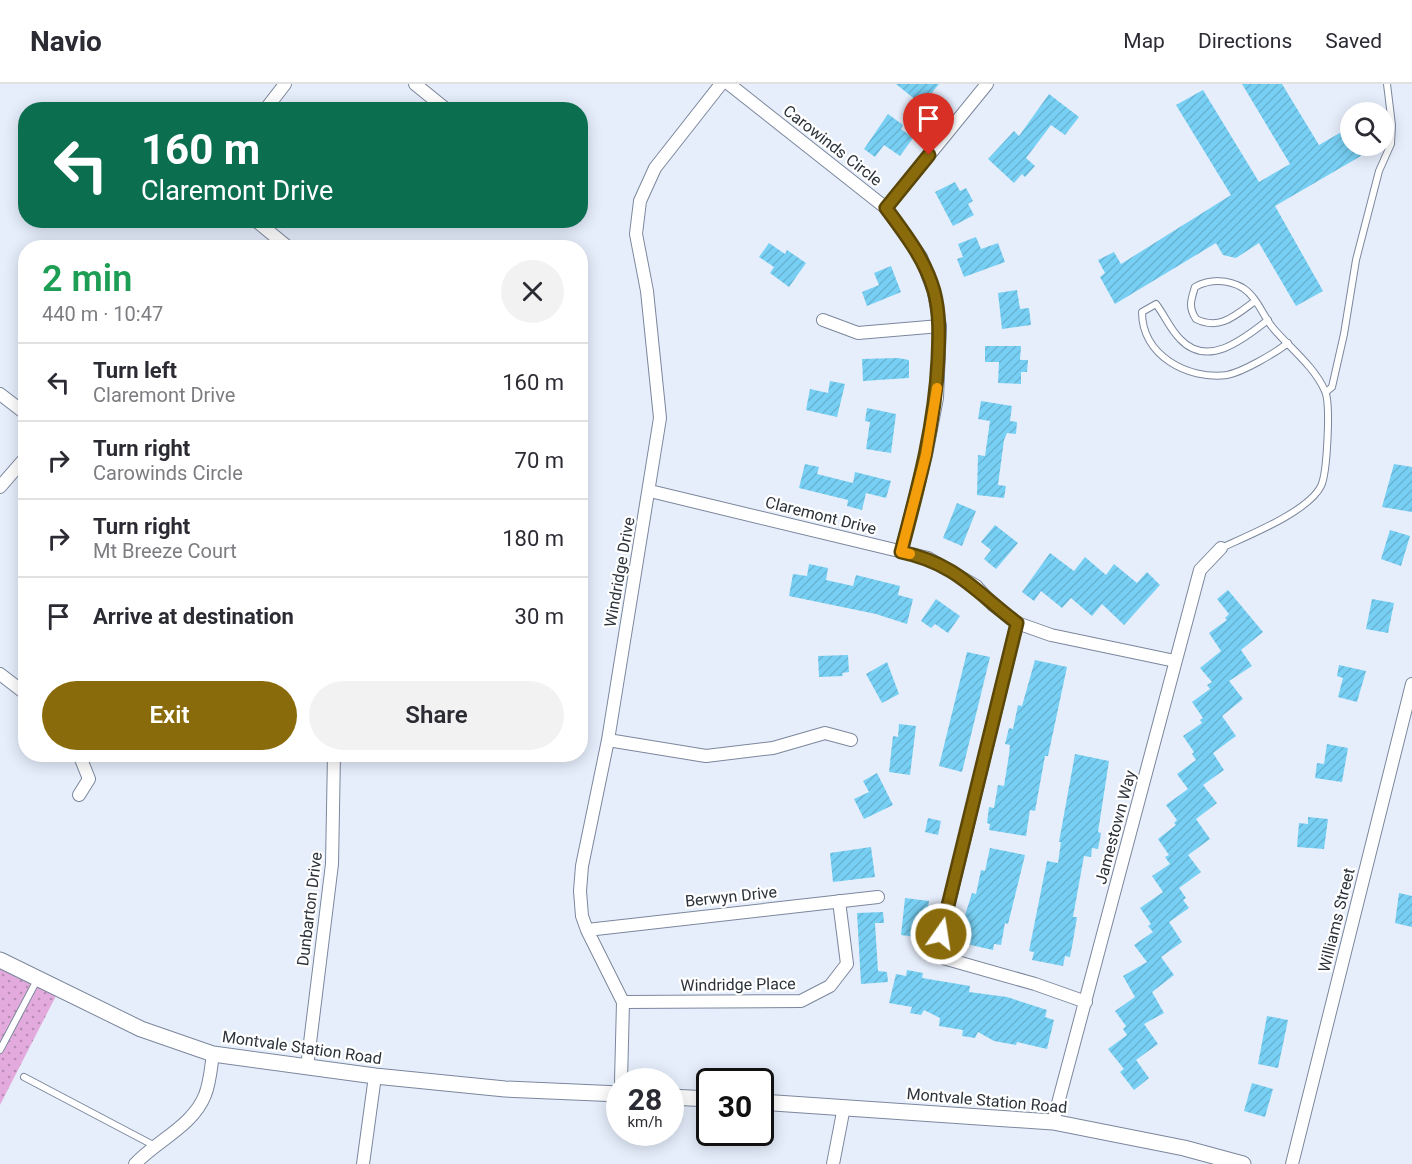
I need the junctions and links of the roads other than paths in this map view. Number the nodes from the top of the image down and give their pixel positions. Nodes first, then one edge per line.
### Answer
1 (285, 84) edge
2 (416, 84) edge
3 (721, 84) edge
4 (729, 84) edge
5 (987, 84) edge
6 (1388, 84) edge
7 (271, 102) edge
8 (437, 102) edge
9 (886, 208) junction
10 (265, 228) edge
11 (279, 240) edge
12 (1255, 301) junction
13 (823, 320) dead end
14 (1268, 320) junction
15 (940, 326) junction
16 (1288, 343) junction
17 (1326, 392) junction
18 (0, 394) edge
19 (18, 408) edge
20 (18, 466) edge
21 (0, 487) edge
22 (650, 491) junction
23 (1221, 548) joint
24 (901, 552) junction
25 (1017, 623) junction
26 (1175, 661) junction
27 (0, 674) edge
28 (1412, 684) edge
29 (18, 688) edge
30 (608, 740) junction
31 (852, 740) dead end
32 (82, 762) edge
33 (334, 762) edge
34 (79, 795) dead end
35 (878, 897) dead end
36 (839, 901) junction
37 (587, 930) junction
38 (0, 960) edge
39 (37, 980) junction
40 (623, 1002) junction
41 (1086, 1002) junction
42 (0, 1050) edge
43 (213, 1054) junction
44 (307, 1067) junction
45 (621, 1068) edge
46 (375, 1076) junction
47 (24, 1077) dead end
48 (606, 1093) edge
49 (774, 1103) edge
50 (844, 1107) junction
51 (1053, 1122) junction
52 (155, 1146) junction
53 (135, 1164) edge
54 (363, 1164) edge
55 (833, 1164) edge
56 (1243, 1164) edge
57 (1292, 1164) edge

1 - 7 street
2 - 8 street
3 - 22 street, Windridge Drive
4 - 9 street, Carowinds Circle
5 - 9 street
6 - 17 lane
9 - 15 street, Carowinds Circle
10 - 11 street
12 - 12 lane
12 - 14 lane
13 - 15 street
14 - 16 lane
14 - 16 lane
15 - 24 street, Carowinds Circle
16 - 17 lane
17 - 23 lane
18 - 19 street
20 - 21 street
22 - 24 street, Claremont Drive
22 - 30 street, Windridge Drive
23 - 26 street, Jamestown Way
24 - 25 street, Claremont Drive
25 - 26 street, Claremont Drive
25 - 41 street
26 - 41 street, Jamestown Way
27 - 29 street
28 - 57 street, Williams Street
30 - 31 street
30 - 37 street, Windridge Drive
32 - 34 street
33 - 44 street, Dunbarton Drive
35 - 36 street, Berwyn Drive
36 - 37 street, Berwyn Drive
36 - 40 street, Windridge Place
37 - 40 street, Windridge Drive
38 - 39 street, Montvale Station Road
39 - 42 lane
39 - 43 street, Montvale Station Road
40 - 45 street, Windridge Drive
41 - 51 street, Jamestown Way
43 - 44 street, Montvale Station Road
43 - 52 street
44 - 46 street, Montvale Station Road
46 - 48 street, Montvale Station Road
46 - 54 street
47 - 52 lane
49 - 50 street, Montvale Station Road
50 - 51 street, Montvale Station Road
50 - 55 street
51 - 56 street, Montvale Station Road
52 - 53 street

